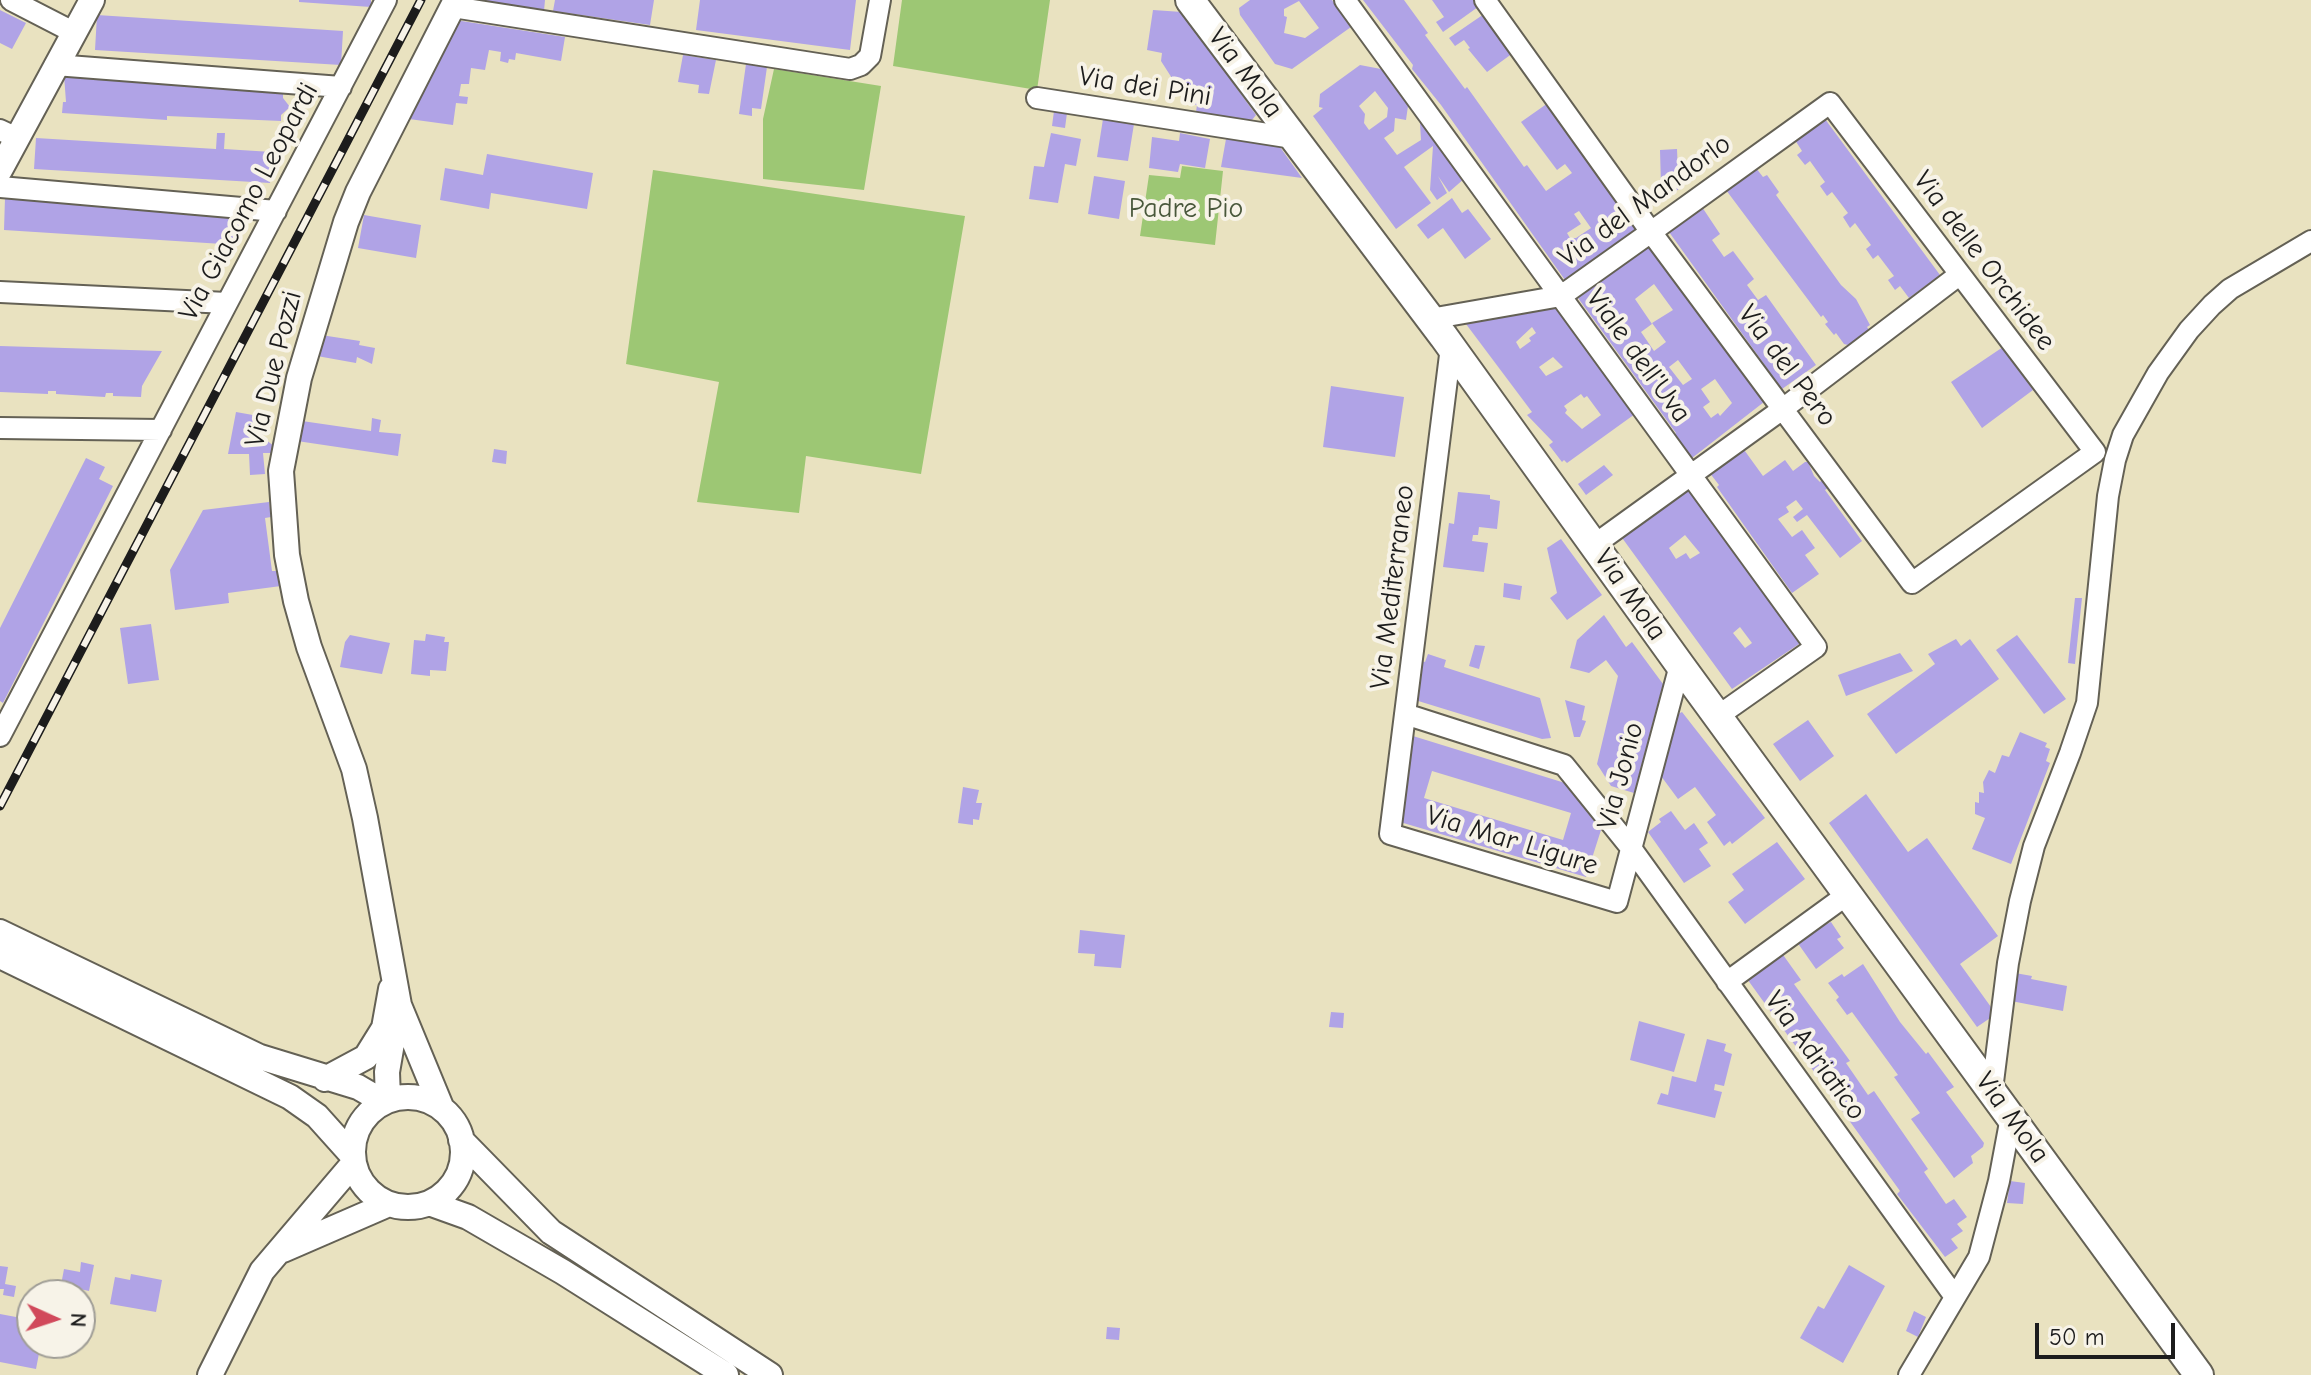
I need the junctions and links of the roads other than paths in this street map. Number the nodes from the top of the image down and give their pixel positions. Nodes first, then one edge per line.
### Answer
1 (11, 0) edge
2 (92, 0) edge
3 (386, 0) edge
4 (880, 0) edge
5 (1190, 0) edge
6 (1345, 0) edge
7 (1485, 0) edge
8 (455, 4) edge
9 (75, 33) junction
10 (55, 65) junction
11 (341, 87) junction
12 (1037, 98) dead end
13 (1830, 103) joint
14 (8, 134) edge
15 (1293, 138) junction
16 (0, 170) edge
17 (0, 187) edge
18 (276, 211) junction
19 (1651, 232) junction
20 (2311, 241) edge
21 (1959, 275) junction
22 (0, 292) edge
23 (1561, 296) junction
24 (227, 303) junction
25 (1430, 319) junction
26 (1451, 347) junction
27 (1784, 408) junction
28 (0, 428) edge
29 (161, 430) junction
30 (2095, 452) joint
31 (1690, 476) junction
32 (1594, 545) junction
33 (1680, 665) junction
34 (1405, 714) junction
35 (1718, 716) junction
36 (0, 736) edge
37 (1390, 834) joint
38 (1631, 848) junction
39 (1848, 894) junction
40 (1617, 902) joint
41 (6, 947) edge
42 (393, 975) junction
43 (1727, 982) junction
44 (399, 1005) junction
45 (325, 1079) junction
46 (1992, 1090) junction
47 (385, 1100) junction
48 (442, 1109) junction
49 (2011, 1117) junction
50 (461, 1140) junction
51 (353, 1160) junction
52 (429, 1203) junction
53 (389, 1204) junction
54 (278, 1252) junction
55 (1955, 1297) junction
56 (210, 1375) edge
57 (726, 1375) edge
58 (770, 1375) edge
59 (1909, 1375) edge
60 (2199, 1375) edge

1 - 9 street
2 - 9 street
3 - 11 street, Via Giacomo Leopardi
4 - 8 street
5 - 15 main road, Via Mola
6 - 23 street, Viale dell'Uva
7 - 19 street, Via del Pero
8 - 42 street, Via Due Pozzi
9 - 10 street
10 - 11 street
10 - 14 street
11 - 18 street, Via Giacomo Leopardi
12 - 15 street, Via dei Pini
13 - 19 street, Via del Mandorlo
13 - 21 street, Via delle Orchidee
14 - 16 street
15 - 25 main road, Via Mola
17 - 18 street
18 - 24 street, Via Giacomo Leopardi
19 - 23 street, Via del Mandorlo
19 - 27 street, Via del Pero
20 - 46 street
21 - 27 street
21 - 30 street, Via delle Orchidee
22 - 24 street
23 - 25 street, Via del Mandorlo
23 - 31 street, Viale dell'Uva
24 - 29 street, Via Giacomo Leopardi
25 - 26 main road, Via Mola
26 - 32 main road, Via Mola
26 - 34 street, Via Mediterraneo
27 - 30 street, Via del Pero
27 - 31 street
28 - 29 street
29 - 36 street, Via Giacomo Leopardi
31 - 32 street
31 - 35 street, Viale dell'Uva
32 - 33 main road, Via Mola
33 - 35 main road, Via Mola
33 - 38 street, Via Jonio
34 - 37 street, Via Mediterraneo
34 - 38 street, Via Adriatico
35 - 39 main road, Via Mola
37 - 40 street, Via Mar Ligure
38 - 40 street, Via Jonio
38 - 43 street, Via Adriatico
39 - 43 street
39 - 46 main road, Via Mola
41 - 45 street
41 - 51 street
42 - 44 street, Via Due Pozzi
42 - 45 street
43 - 55 street, Via Adriatico
44 - 47 street, Via Due Pozzi
44 - 48 street, Via Due Pozzi
45 - 47 street
46 - 49 main road, Via Mola
47 - 48 street
47 - 51 street
48 - 50 street
49 - 55 street
49 - 60 main road, Via Mola
50 - 52 street
50 - 58 street
51 - 53 street
51 - 54 street
52 - 53 street
52 - 57 street
53 - 54 street
54 - 56 street
55 - 59 street

